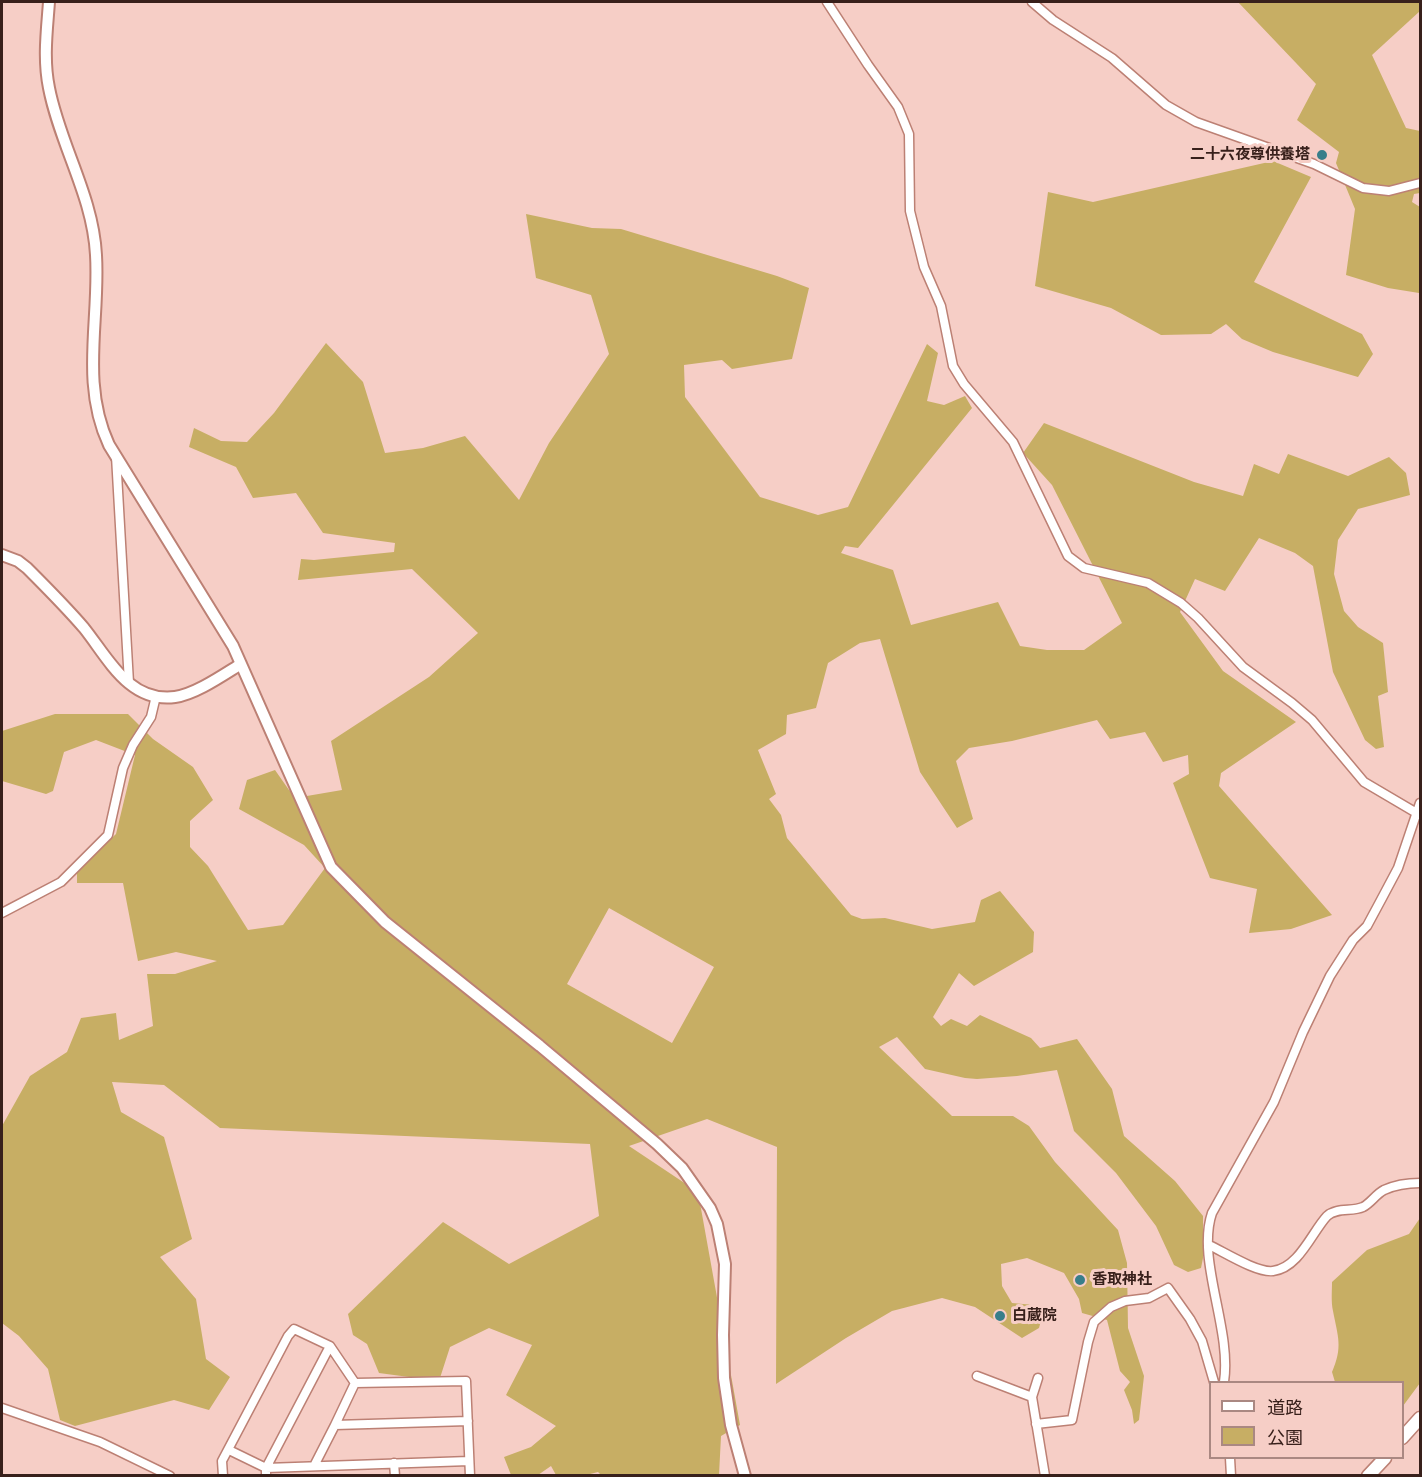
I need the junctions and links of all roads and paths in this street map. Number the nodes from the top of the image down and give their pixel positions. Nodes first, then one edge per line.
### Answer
1 (50, 2) edge
2 (827, 2) edge
3 (1032, 2) edge
4 (1420, 183) edge
5 (116, 456) junction
6 (2, 555) edge
7 (241, 664) junction
8 (129, 683) junction
9 (156, 696) junction
10 (1420, 803) edge
11 (1419, 814) edge
12 (2, 913) edge
13 (1420, 1184) edge
14 (1209, 1245) junction
15 (330, 1346) junction
16 (977, 1376) dead end
17 (1038, 1378) dead end
18 (1213, 1381) edge
19 (1224, 1381) edge
20 (355, 1383) junction
21 (1032, 1397) junction
22 (2, 1408) edge
23 (1420, 1418) edge
24 (468, 1421) junction
25 (1036, 1424) junction
26 (336, 1425) junction
27 (1404, 1436) edge
28 (229, 1450) junction
29 (1230, 1459) edge
30 (1384, 1459) edge
31 (469, 1461) junction
32 (394, 1463) junction
33 (314, 1466) junction
34 (266, 1472) edge
35 (170, 1476) edge
36 (223, 1476) edge
37 (395, 1476) edge
38 (470, 1476) edge
39 (745, 1476) edge
40 (1045, 1476) edge
41 (1231, 1476) edge
42 (1368, 1476) edge

1 - 5 street
2 - 11 street
3 - 4 street
5 - 7 street
5 - 8 street
6 - 8 street
7 - 9 street
7 - 39 street
8 - 9 street
9 - 12 street
10 - 11 street
11 - 14 street
13 - 14 street
14 - 19 street
15 - 20 street
15 - 28 street
15 - 34 street
16 - 21 street
17 - 21 street
18 - 25 street
20 - 24 street
20 - 26 street
21 - 25 street
22 - 35 street
23 - 27 main road
24 - 26 street
24 - 31 street
25 - 40 street
26 - 33 street
28 - 34 street
28 - 36 street
29 - 41 street
30 - 42 main road
31 - 32 street
31 - 38 street
32 - 33 street
32 - 37 street
33 - 34 street

